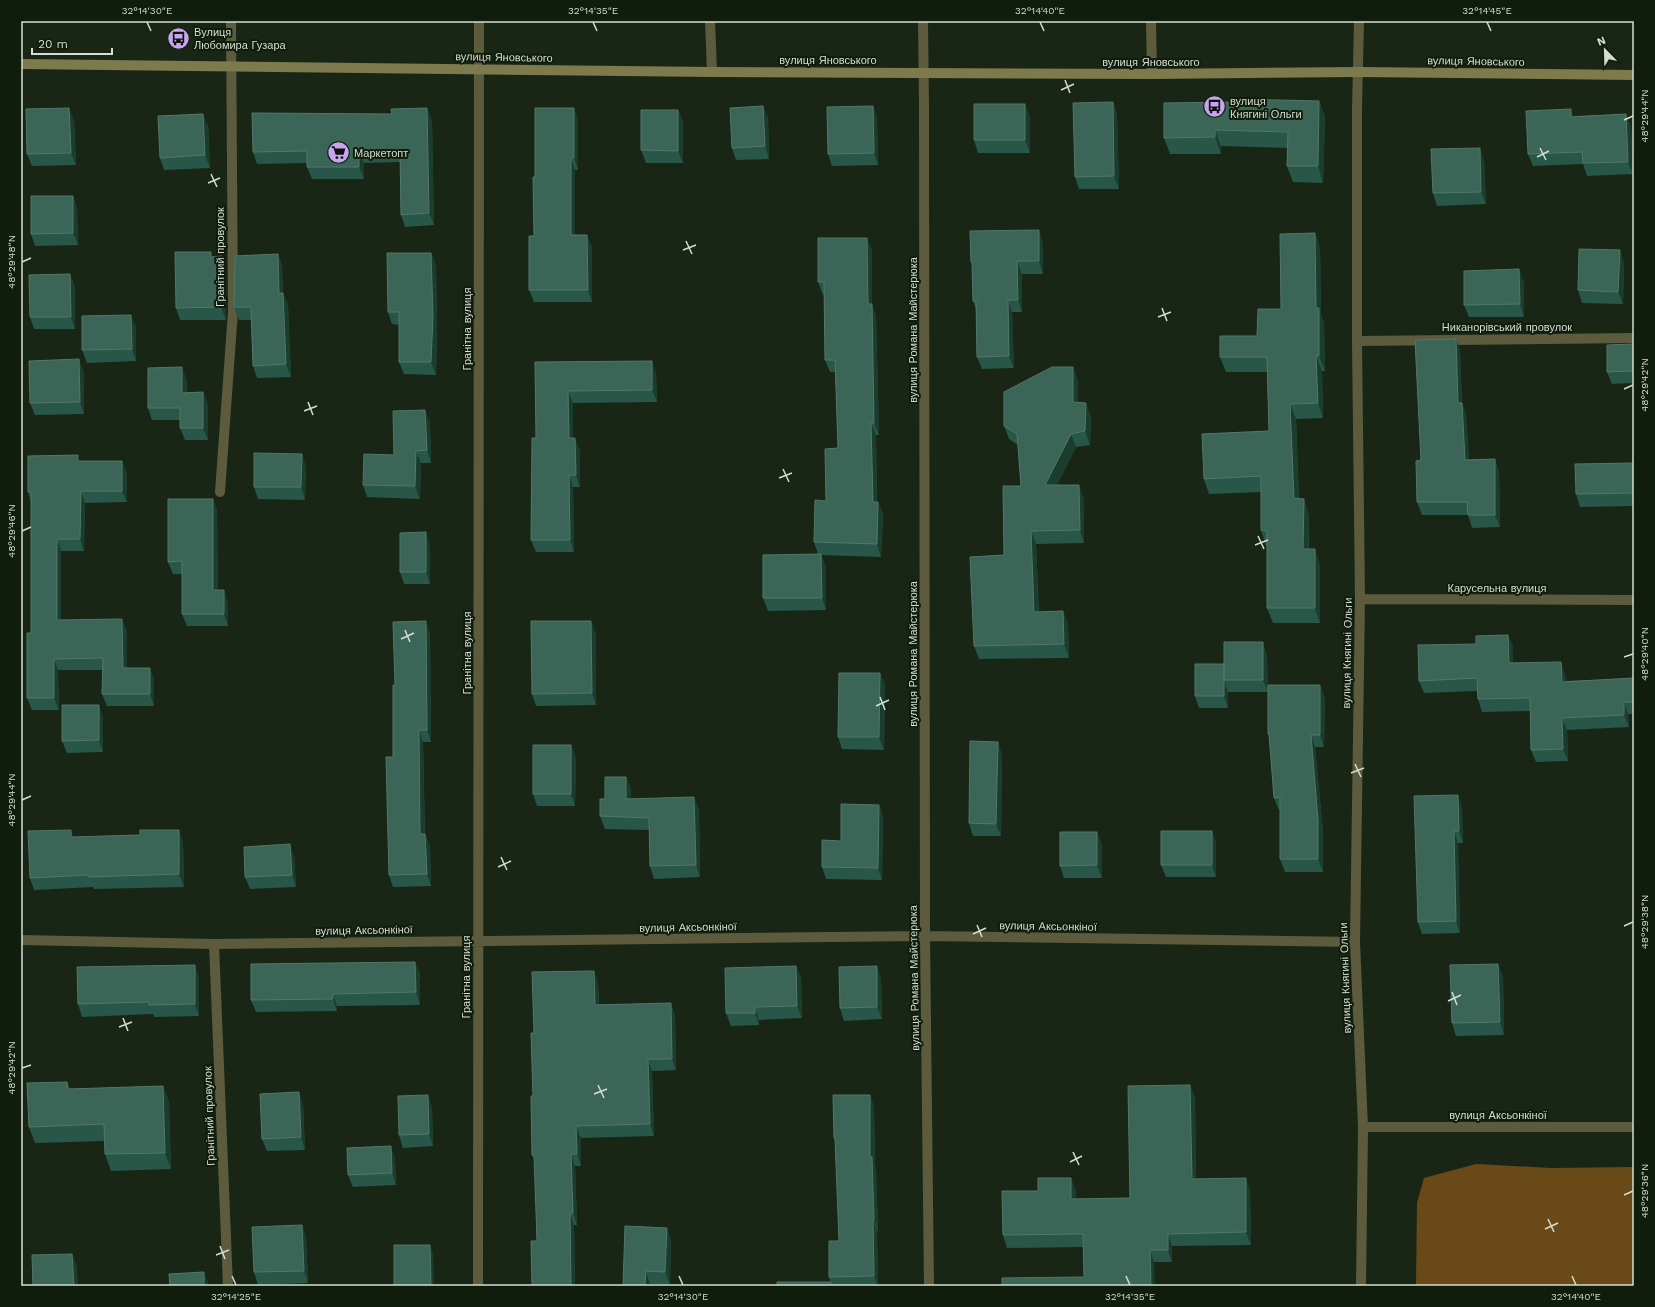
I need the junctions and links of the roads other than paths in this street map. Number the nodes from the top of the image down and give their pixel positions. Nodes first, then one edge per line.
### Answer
1 (231, 21) edge
2 (479, 21) edge
3 (710, 21) edge
4 (923, 21) edge
5 (1151, 21) edge
6 (1359, 21) edge
7 (21, 64) edge
8 (232, 66) junction
9 (480, 69) junction
10 (712, 72) junction
11 (924, 72) junction
12 (1359, 72) junction
13 (1152, 74) junction
14 (1634, 75) edge
15 (1634, 338) edge
16 (1357, 341) junction
17 (220, 492) dead end
18 (1360, 599) junction
19 (1634, 600) edge
20 (925, 936) junction
21 (21, 940) edge
22 (478, 941) junction
23 (1355, 942) junction
24 (214, 944) junction
25 (1363, 1126) junction
26 (1634, 1127) edge
27 (228, 1286) edge
28 (478, 1286) edge
29 (929, 1286) edge
30 (1361, 1286) edge

1 - 8 street, Гранітний провулок
2 - 9 street, Гранітна вулиця
3 - 10 street
4 - 11 street, вулиця Романа Майстерюка
5 - 13 street
6 - 12 street, вулиця Княгині Ольги
7 - 8 main road, вулиця Яновського
8 - 9 main road, вулиця Яновського
8 - 17 street, Гранітний провулок
9 - 10 main road, вулиця Яновського
9 - 22 street, Гранітна вулиця
10 - 11 main road, вулиця Яновського
11 - 13 main road, вулиця Яновського
11 - 20 street, вулиця Романа Майстерюка
12 - 13 main road, вулиця Яновського
12 - 14 main road, вулиця Яновського
12 - 16 street, вулиця Княгині Ольги
15 - 16 street, Никанорівський провулок
16 - 18 street, вулиця Княгині Ольги
18 - 19 street, Карусельна вулиця
18 - 23 street, вулиця Княгині Ольги
20 - 22 street, вулиця Аксьонкіної
20 - 23 street, вулиця Аксьонкіної
20 - 29 street, вулиця Романа Майстерюка
21 - 24 street, вулиця Аксьонкіної
22 - 24 street, вулиця Аксьонкіної
22 - 28 street, Гранітна вулиця
23 - 25 street, вулиця Княгині Ольги
24 - 27 street, Гранітний провулок
25 - 26 street, вулиця Аксьонкіної
25 - 30 street, вулиця Княгині Ольги

